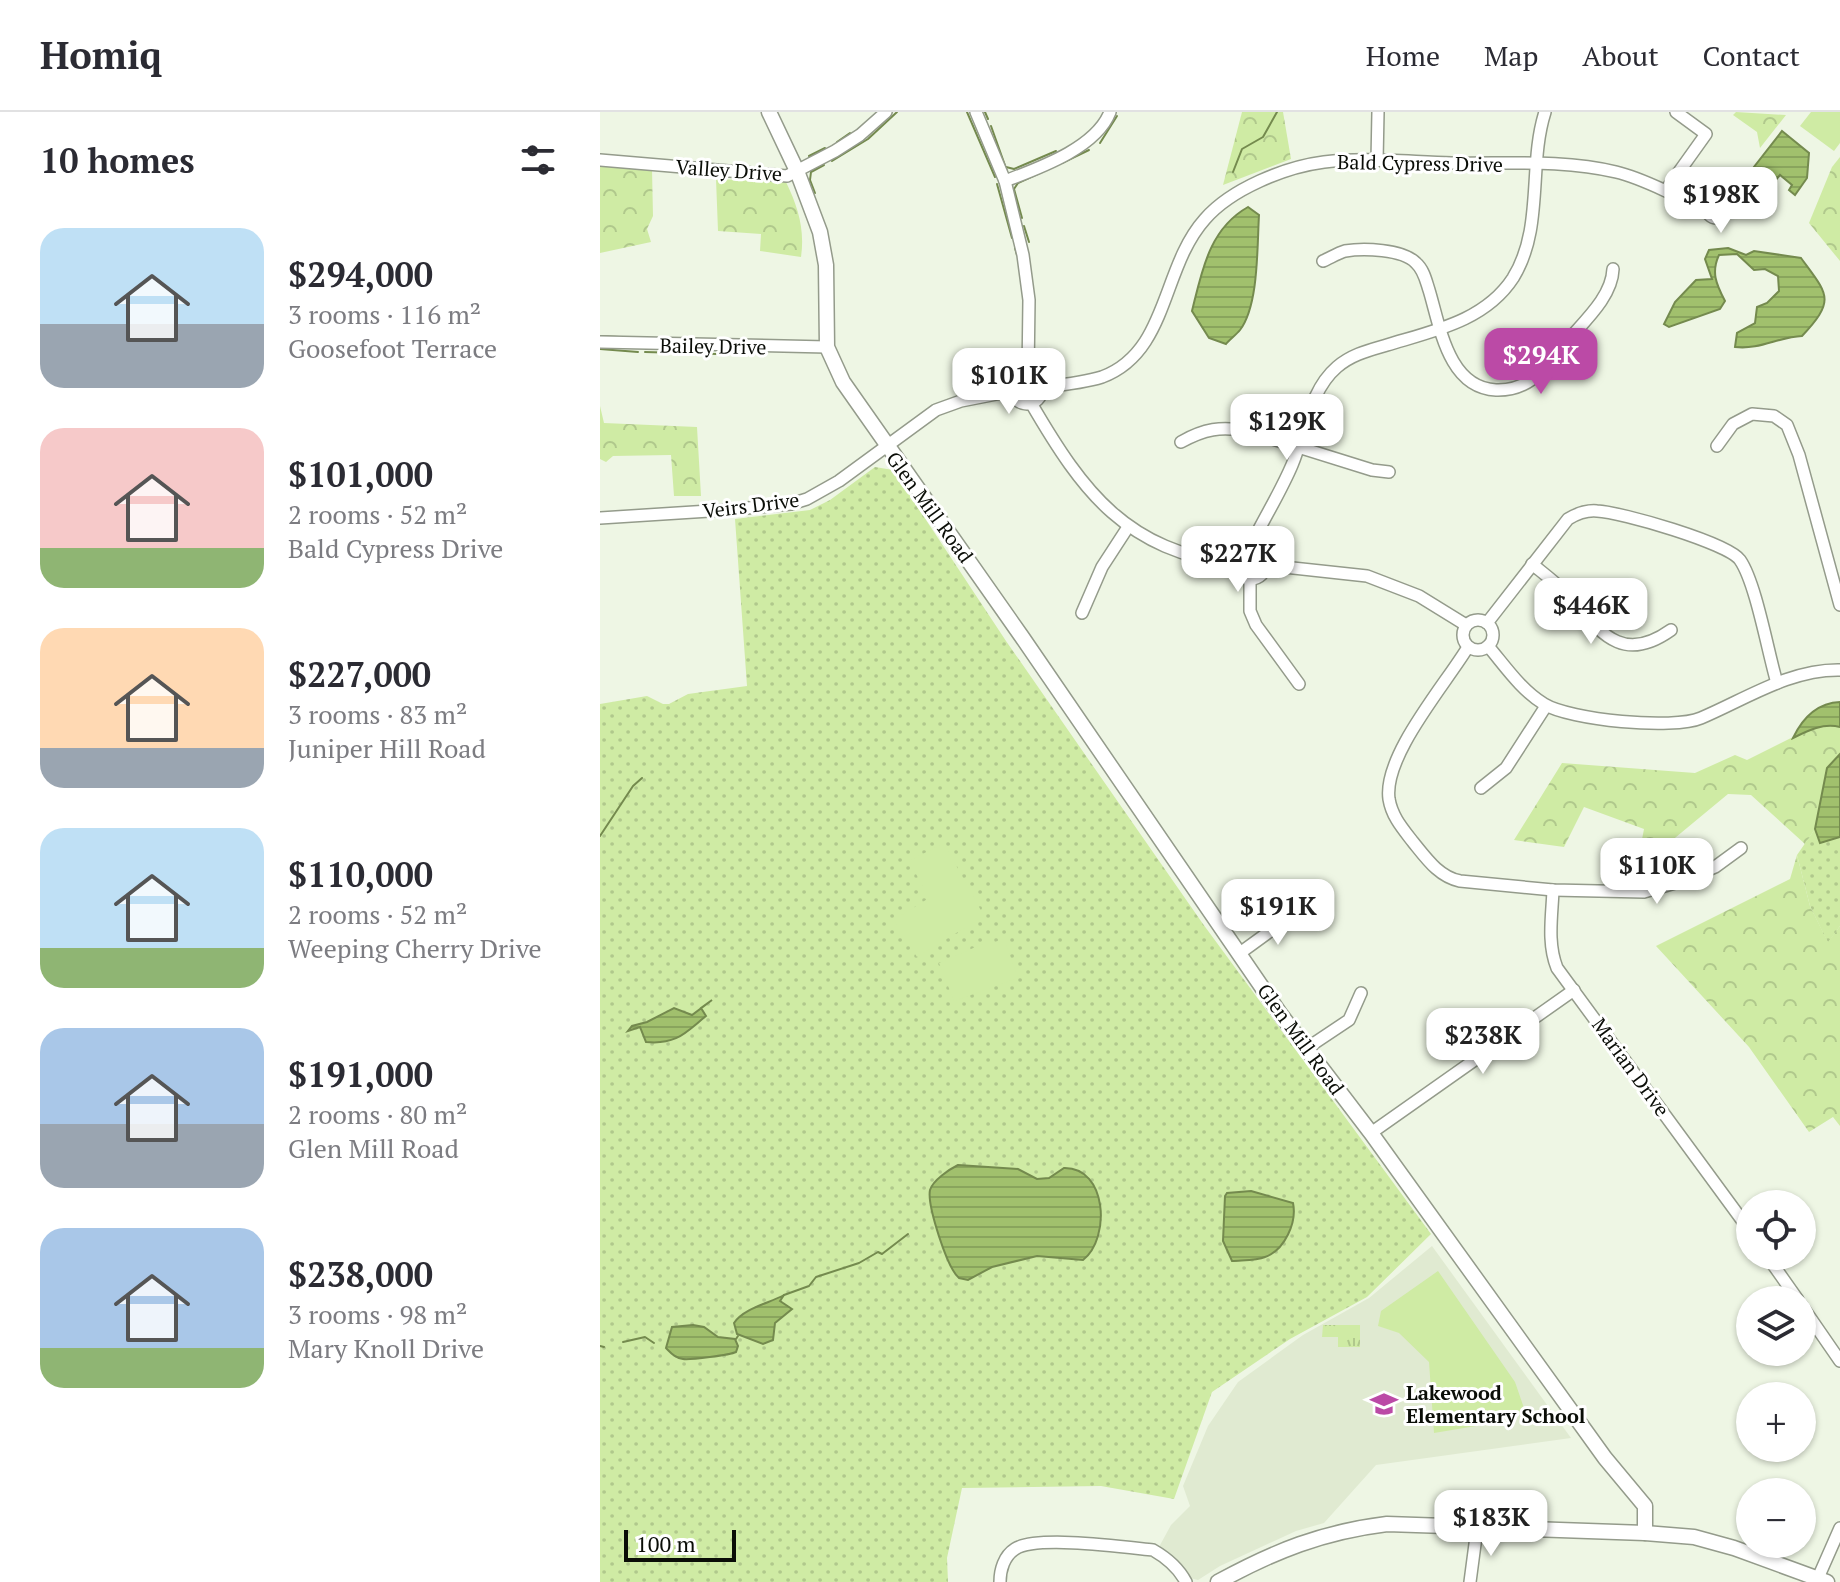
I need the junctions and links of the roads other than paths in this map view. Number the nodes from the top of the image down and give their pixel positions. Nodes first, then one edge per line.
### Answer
1 (769, 112) edge
2 (886, 112) edge
3 (976, 112) edge
4 (1110, 112) edge
5 (1378, 112) edge
6 (1545, 112) edge
7 (1676, 112) edge
8 (600, 160) edge
9 (1377, 161) junction
10 (1536, 164) junction
11 (797, 171) junction
12 (1005, 181) junction
13 (1666, 190) junction
14 (1706, 207) dead end
15 (1323, 261) dead end
16 (1613, 269) dead end
17 (1441, 328) junction
18 (600, 342) edge
19 (827, 347) junction
20 (1028, 374) junction
21 (1042, 387) junction
22 (1012, 391) junction
23 (1031, 403) junction
24 (1181, 442) dead end
25 (886, 445) junction
26 (1717, 446) dead end
27 (1298, 447) junction
28 (1389, 472) dead end
29 (600, 518) edge
30 (1128, 527) junction
31 (1252, 549) junction
32 (1532, 564) junction
33 (1236, 565) junction
34 (1266, 565) junction
35 (1250, 579) junction
36 (1840, 605) edge
37 (1082, 613) dead end
38 (1487, 623) junction
39 (1466, 625) junction
40 (1671, 630) dead end
41 (1488, 646) junction
42 (1468, 647) junction
43 (1840, 670) edge
44 (1777, 683) junction
45 (1299, 684) dead end
46 (1546, 706) junction
47 (1481, 788) dead end
48 (1741, 848) dead end
49 (1553, 890) junction
50 (1295, 913) dead end
51 (1240, 953) junction
52 (1574, 990) junction
53 (1361, 993) dead end
54 (1307, 1048) junction
55 (1371, 1133) junction
56 (1736, 1212) edge
57 (1816, 1326) edge
58 (1840, 1361) edge
59 (1840, 1528) edge
60 (1477, 1529) junction
61 (1645, 1533) junction
62 (1823, 1580) edge
63 (1000, 1582) edge
64 (1186, 1582) edge
65 (1218, 1582) edge
66 (1470, 1582) edge

1 - 11 main road, Glen Mill Road
2 - 11 street, Valley Drive
3 - 12 street
4 - 12 street
5 - 9 street
6 - 10 street
7 - 13 street
8 - 11 street, Valley Drive
9 - 10 street, Bald Cypress Drive
9 - 21 street, Bald Cypress Drive
10 - 13 street, Bald Cypress Drive
10 - 17 street
11 - 19 main road, Glen Mill Road
12 - 20 street
13 - 14 street, Bald Cypress Drive
15 - 17 street
16 - 17 street
17 - 27 street
18 - 19 street, Bailey Drive
19 - 25 main road, Glen Mill Road
20 - 21 street
20 - 22 street
21 - 23 street
22 - 23 street
22 - 25 street
23 - 30 street
24 - 27 street
25 - 29 street, Veirs Drive
25 - 51 main road, Glen Mill Road
26 - 36 street
27 - 28 street
27 - 31 street
30 - 33 street
30 - 37 street
31 - 33 street
31 - 34 street
32 - 38 street
32 - 40 street
32 - 44 street
33 - 35 street
34 - 35 street
34 - 39 street
35 - 45 street
38 - 39 street
38 - 41 street
39 - 42 street
41 - 42 street
41 - 46 street
42 - 49 street
43 - 44 street
44 - 46 street
46 - 47 street
48 - 49 street
49 - 52 street, Marian Drive
50 - 51 street
51 - 54 main road, Glen Mill Road
52 - 55 street
52 - 56 street, Marian Drive
53 - 54 street
54 - 55 main road, Glen Mill Road
55 - 61 main road, Glen Mill Road
57 - 58 street
59 - 62 street
60 - 61 main road
60 - 65 main road
60 - 66 street
61 - 62 main road
63 - 64 street

